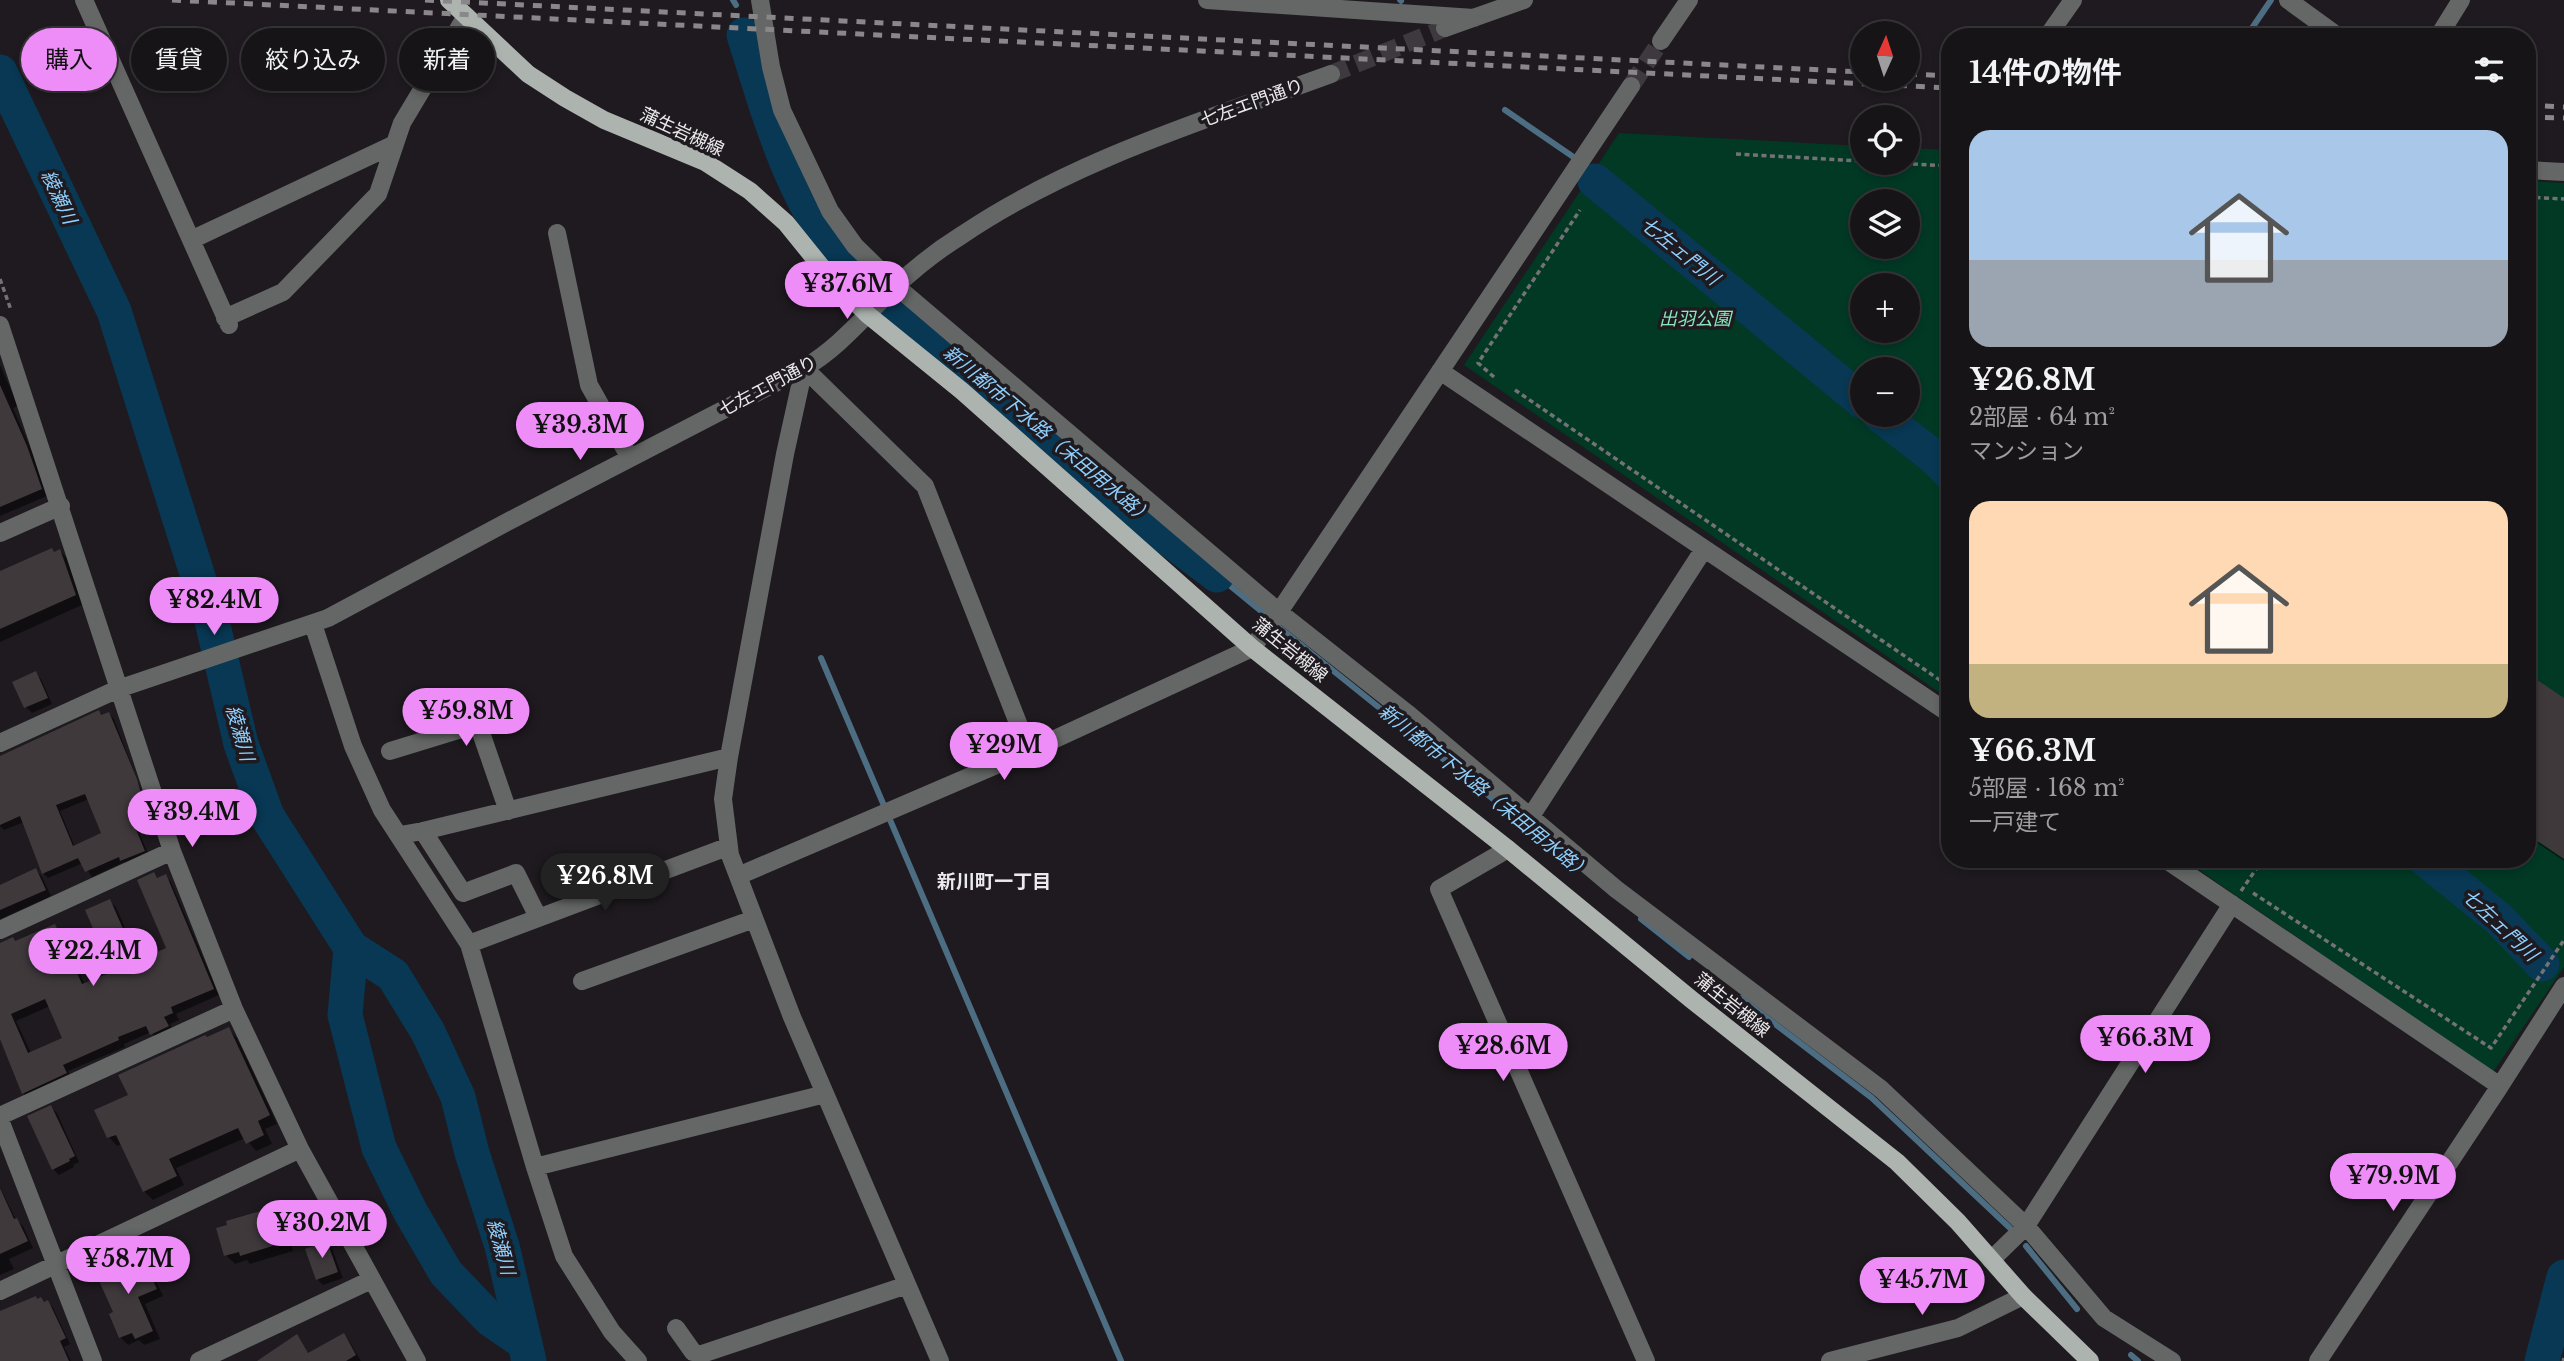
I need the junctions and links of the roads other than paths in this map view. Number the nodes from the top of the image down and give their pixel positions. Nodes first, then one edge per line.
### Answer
1 (84, 0) edge
2 (449, 0) edge
3 (760, 0) edge
4 (1207, 0) edge
5 (1524, 0) edge
6 (1689, 0) edge
7 (2073, 0) edge
8 (2288, 0) edge
9 (2461, 0) edge
10 (1416, 7) edge
11 (466, 16) junction
12 (1474, 18) junction
13 (2053, 28) edge
14 (2327, 28) edge
15 (2444, 28) edge
16 (1445, 29) tunnel mouth
17 (1661, 41) tunnel mouth
18 (1331, 74) tunnel mouth
19 (1631, 86) tunnel mouth
20 (395, 144) junction
21 (2536, 170) edge
22 (2564, 172) edge
23 (557, 233) dead end
24 (191, 240) junction
25 (896, 286) junction
26 (867, 314) junction
27 (5, 329) edge
28 (804, 368) junction
29 (1440, 371) junction
30 (630, 458) junction
31 (61, 506) junction
32 (0, 533) edge
33 (1704, 549) junction
34 (1279, 611) junction
35 (308, 626) junction
36 (1252, 648) junction
37 (118, 689) junction
38 (1941, 708) edge
39 (0, 743) edge
40 (390, 751) dead end
41 (1029, 751) junction
42 (729, 757) junction
43 (508, 811) junction
44 (1531, 816) junction
45 (423, 831) junction
46 (400, 835) junction
47 (1508, 849) junction
48 (172, 851) junction
49 (729, 851) junction
50 (2178, 868) edge
51 (738, 876) junction
52 (2232, 904) junction
53 (538, 917) junction
54 (754, 919) junction
55 (0, 930) edge
56 (469, 944) junction
57 (582, 981) dead end
58 (2564, 986) edge
59 (234, 1009) junction
60 (2500, 1086) junction
61 (825, 1094) junction
62 (0, 1118) edge
63 (299, 1149) junction
64 (535, 1167) junction
65 (2026, 1226) junction
66 (1991, 1260) junction
67 (55, 1266) junction
68 (370, 1280) junction
69 (907, 1285) junction
70 (0, 1292) edge
71 (2023, 1296) junction
72 (676, 1328) dead end
73 (93, 1361) edge
74 (199, 1361) edge
75 (416, 1361) edge
76 (638, 1361) edge
77 (940, 1361) edge
78 (1646, 1361) edge
79 (1830, 1361) edge
80 (2090, 1361) edge
81 (2172, 1361) edge
82 (2318, 1361) edge

1 - 24 street
2 - 11 main road, 蒲生岩槻線
3 - 25 street
4 - 10 street
5 - 12 street
6 - 17 street
7 - 13 street
8 - 14 street
9 - 15 street
10 - 12 street
11 - 20 street
11 - 26 main road, 蒲生岩槻線
12 - 16 street
18 - 25 street, 七左エ門通り
19 - 29 street
20 - 24 street
20 - 24 street
21 - 22 street
23 - 30 street
25 - 26 street, 七左エ門通り
25 - 34 street
26 - 28 street, 七左エ門通り
26 - 36 main road, 蒲生岩槻線
27 - 31 street
28 - 30 street, 七左エ門通り
28 - 41 street
28 - 42 street
29 - 33 street
29 - 34 street
30 - 35 street, 七左エ門通り
31 - 32 street
31 - 37 street
33 - 38 street
33 - 44 street
34 - 36 street
34 - 44 street
35 - 37 street, 七左エ門通り
35 - 46 street
36 - 41 street
36 - 47 main road, 蒲生岩槻線
37 - 39 street, 七左エ門通り
37 - 48 street
40 - 43 street
41 - 51 street
42 - 43 street
42 - 49 street
43 - 45 street
44 - 65 street
45 - 46 street
45 - 53 street
46 - 56 street
47 - 66 main road, 蒲生岩槻線
47 - 78 street
48 - 55 street
48 - 59 street
49 - 51 street
49 - 53 street
50 - 52 street
51 - 54 street
52 - 60 street
52 - 65 street
53 - 56 street
54 - 57 street
54 - 61 street
56 - 64 street
58 - 60 street
59 - 62 street
59 - 63 street
60 - 82 street
61 - 64 street
61 - 69 street
62 - 67 street
63 - 67 street
63 - 68 street
64 - 76 street
65 - 66 street
65 - 81 street
66 - 71 main road, 蒲生岩槻線
67 - 70 street
67 - 73 street
68 - 74 street
68 - 75 street
69 - 72 street
69 - 77 street
71 - 79 street
71 - 80 main road, 蒲生岩槻線

